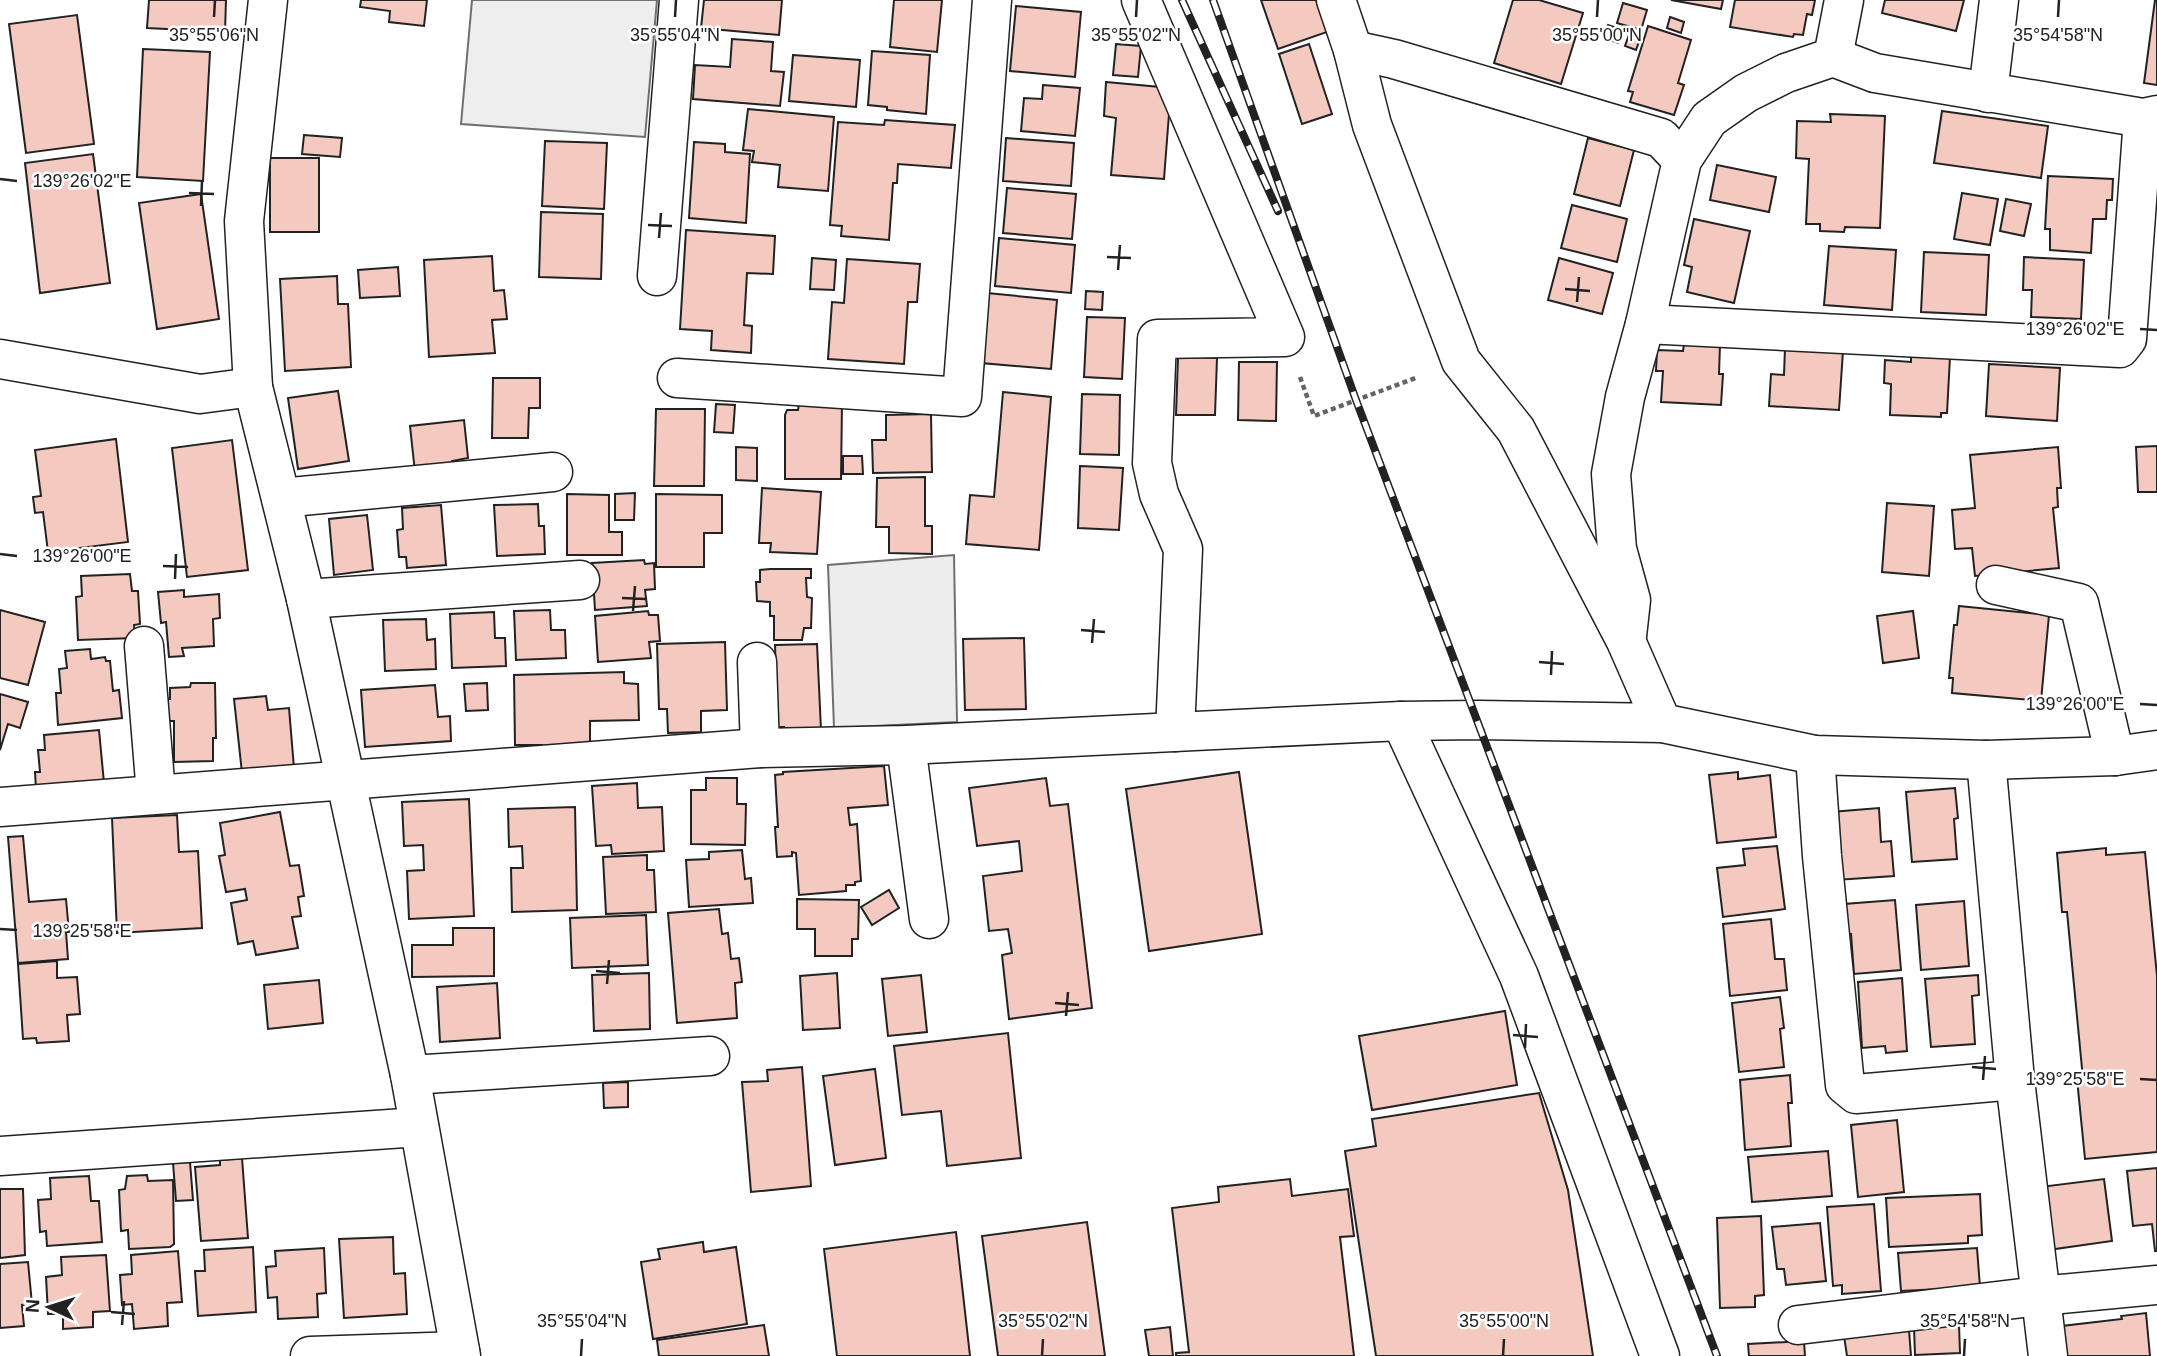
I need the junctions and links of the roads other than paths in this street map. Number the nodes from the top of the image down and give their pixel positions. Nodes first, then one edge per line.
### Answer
1 (268, 0) edge
2 (679, 0) edge
3 (992, 0) edge
4 (1141, 0) edge
5 (1336, 0) edge
6 (1844, 0) edge
7 (1999, 0) edge
8 (1353, 50) junction
9 (1833, 57) junction
10 (1988, 93) junction
11 (2150, 116) edge
12 (1682, 160) junction
13 (657, 276) dead end
14 (1645, 324) junction
15 (0, 359) edge
16 (677, 379) dead end
17 (253, 387) junction
18 (553, 472) dead end
19 (281, 498) junction
20 (580, 580) dead end
21 (1996, 585) dead end
22 (306, 599) junction
23 (1626, 641) junction
24 (144, 646) dead end
25 (757, 662) dead end
26 (1401, 721) junction
27 (1662, 723) junction
28 (1175, 732) junction
29 (906, 745) junction
30 (760, 748) junction
31 (2157, 750) edge
32 (1815, 755) junction
33 (2115, 756) junction
34 (1986, 760) junction
35 (344, 780) junction
36 (156, 794) junction
37 (0, 807) edge
38 (929, 919) dead end
39 (710, 1056) dead end
40 (410, 1075) junction
41 (2015, 1080) junction
42 (419, 1127) junction
43 (0, 1156) edge
44 (2157, 1285) edge
45 (2040, 1296) junction
46 (1798, 1325) dead end
47 (461, 1353) edge
48 (310, 1356) edge
49 (1660, 1356) edge
50 (2048, 1356) edge

1 - 17 street
2 - 13 street
3 - 16 street
4 - 28 street
5 - 8 street
6 - 9 street
7 - 10 street
8 - 12 street
8 - 23 street
9 - 10 street
9 - 12 street
10 - 11 street
11 - 14 street
12 - 14 street
14 - 23 street
15 - 17 street
17 - 19 street
18 - 19 street
19 - 22 street
20 - 22 street
21 - 33 street
22 - 35 street
23 - 27 street
24 - 36 street
25 - 30 street
26 - 27 street
26 - 28 street
26 - 49 street
27 - 32 street
28 - 29 street
29 - 30 street
29 - 38 street
30 - 35 street
31 - 33 street
32 - 34 street
32 - 41 street
33 - 34 street
34 - 41 street
35 - 36 street
35 - 40 street
36 - 37 street
39 - 40 street
40 - 42 street
41 - 45 street
42 - 43 street
42 - 47 street
44 - 45 street
45 - 46 street
45 - 50 street
47 - 48 street

